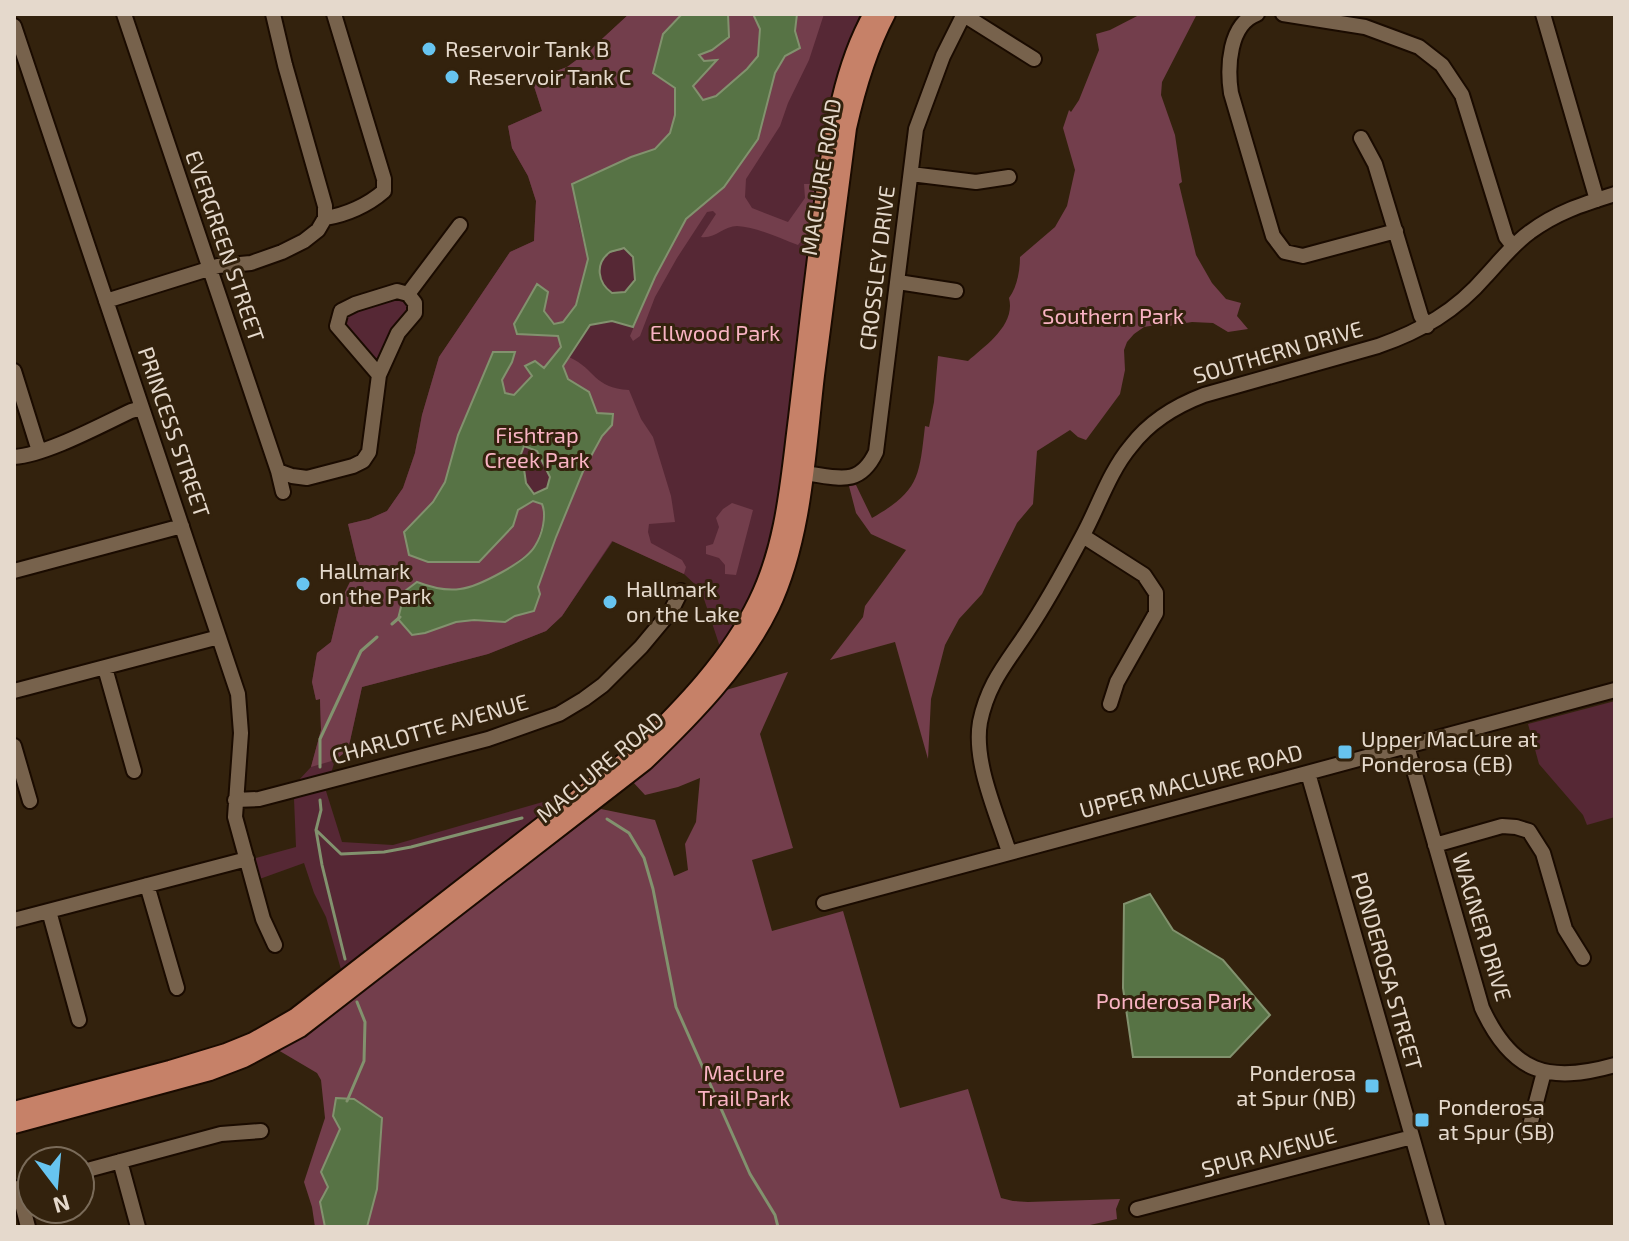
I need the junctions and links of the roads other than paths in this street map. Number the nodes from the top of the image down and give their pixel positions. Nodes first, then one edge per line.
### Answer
1 (124, 14) edge
2 (273, 14) edge
3 (334, 14) edge
4 (872, 14) edge
5 (887, 14) edge
6 (964, 14) edge
7 (1257, 14) edge
8 (1283, 14) edge
9 (1543, 14) edge
10 (14, 26) edge
11 (1034, 59) dead end
12 (1361, 138) dead end
13 (911, 174) junction
14 (1009, 177) dead end
15 (1615, 194) edge
16 (1597, 200) junction
17 (325, 218) junction
18 (460, 225) dead end
19 (1396, 231) junction
20 (1513, 246) junction
21 (209, 268) junction
22 (898, 282) junction
23 (956, 291) dead end
24 (408, 294) junction
25 (106, 301) junction
26 (1427, 326) junction
27 (14, 371) edge
28 (379, 375) junction
29 (798, 407) junction
30 (142, 408) junction
31 (39, 451) junction
32 (14, 457) edge
33 (278, 471) junction
34 (804, 473) junction
35 (283, 492) dead end
36 (182, 526) junction
37 (1083, 536) junction
38 (14, 571) edge
39 (681, 591) dead end
40 (219, 637) junction
41 (105, 668) junction
42 (1615, 690) edge
43 (14, 691) edge
44 (1110, 704) dead end
45 (14, 746) edge
46 (1407, 746) junction
47 (134, 771) dead end
48 (1308, 773) junction
49 (235, 800) junction
50 (30, 801) dead end
51 (1435, 845) junction
52 (1009, 852) junction
53 (247, 859) junction
54 (147, 885) junction
55 (824, 903) dead end
56 (49, 911) junction
57 (14, 920) edge
58 (275, 945) dead end
59 (1583, 958) dead end
60 (177, 988) dead end
61 (79, 1020) dead end
62 (1615, 1065) edge
63 (1544, 1072) junction
64 (14, 1110) edge
65 (14, 1125) edge
66 (261, 1131) dead end
67 (1528, 1133) dead end
68 (1412, 1137) junction
69 (120, 1161) junction
70 (96, 1168) edge
71 (1137, 1209) dead end
72 (138, 1227) edge
73 (1438, 1227) edge

1 - 21 street, EVERGREEN STREET
2 - 17 street
3 - 17 street
4 - 29 main road, MACLURE ROAD
5 - 34 main road, MACLURE ROAD
6 - 11 street
6 - 13 street, CROSSLEY DRIVE
7 - 19 street
8 - 20 street
9 - 16 street
10 - 25 street, PRINCESS STREET
12 - 19 street
13 - 14 street
13 - 22 street, CROSSLEY DRIVE
15 - 16 street, SOUTHERN DRIVE
16 - 20 street, SOUTHERN DRIVE
17 - 21 street
18 - 24 street
19 - 26 street
20 - 26 street, SOUTHERN DRIVE
21 - 25 street
21 - 33 street, EVERGREEN STREET
22 - 23 street
22 - 34 street, CROSSLEY DRIVE
24 - 28 street
24 - 28 street
25 - 30 street, PRINCESS STREET
26 - 37 street, SOUTHERN DRIVE
27 - 31 street
28 - 33 street
29 - 34 main road
29 - 64 main road, MACLURE ROAD
30 - 31 street
30 - 36 street, PRINCESS STREET
31 - 32 street
33 - 35 street, EVERGREEN STREET
34 - 65 main road, MACLURE ROAD
36 - 38 street
36 - 40 street, PRINCESS STREET
37 - 44 street
37 - 52 street, SOUTHERN DRIVE
39 - 49 street, CHARLOTTE AVENUE
40 - 41 street
40 - 49 street, PRINCESS STREET
41 - 43 street
41 - 47 street
42 - 46 street, UPPER MACLURE ROAD
45 - 50 street
46 - 48 street, UPPER MACLURE ROAD
46 - 51 street, WAGNER DRIVE
48 - 52 street, UPPER MACLURE ROAD
48 - 68 street, PONDEROSA STREET
49 - 53 street, PRINCESS STREET
51 - 59 street
51 - 63 street, WAGNER DRIVE
52 - 55 street, UPPER MACLURE ROAD
53 - 54 street
53 - 58 street, PRINCESS STREET
54 - 56 street
54 - 60 street
56 - 57 street
56 - 61 street
62 - 63 street
63 - 67 street
66 - 69 street
68 - 71 street, SPUR AVENUE
68 - 73 street, PONDEROSA STREET
69 - 70 street
69 - 72 street

